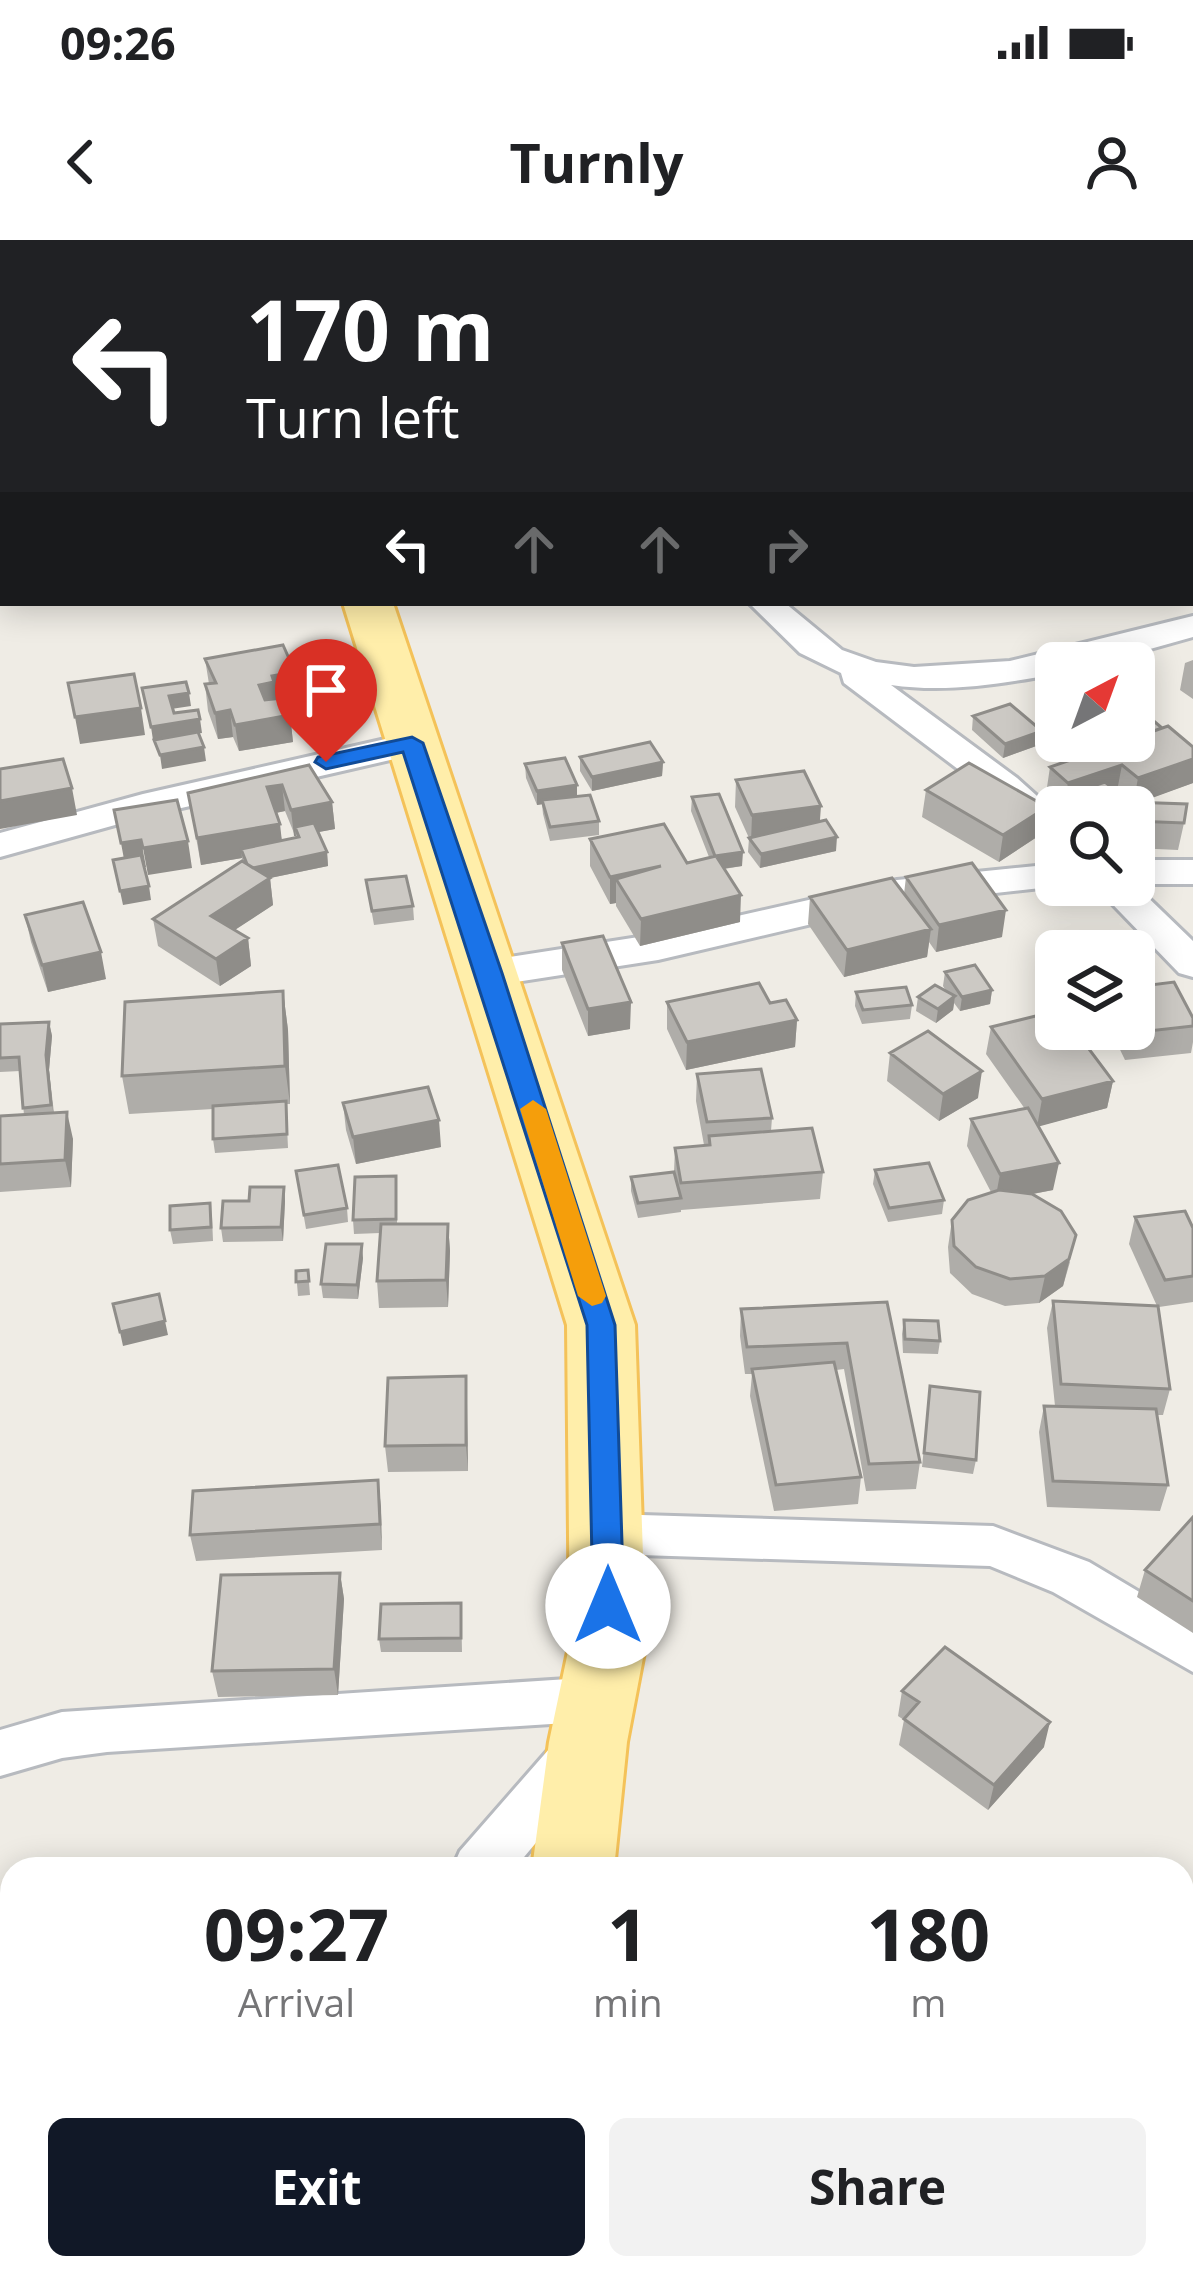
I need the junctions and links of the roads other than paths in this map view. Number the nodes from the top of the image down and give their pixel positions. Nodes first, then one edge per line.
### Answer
1 (369, 606) edge
2 (769, 606) edge
3 (1193, 626) edge
4 (834, 660) junction
5 (412, 743) junction
6 (1035, 814) edge
7 (0, 845) edge
8 (1155, 872) edge
9 (1193, 872) edge
10 (1035, 878) edge
11 (1134, 906) edge
12 (1193, 964) edge
13 (490, 973) junction
14 (609, 1534) junction
15 (1193, 1650) edge
16 (593, 1721) junction
17 (0, 1754) edge
18 (489, 1857) edge
19 (575, 1857) edge

1 - 5 main road
2 - 4 street
3 - 4 street
4 - 6 street
5 - 7 street
5 - 13 main road
8 - 9 street
10 - 13 street
11 - 12 street
13 - 14 main road
14 - 15 street
14 - 16 main road
16 - 17 street
16 - 18 street
16 - 19 main road

